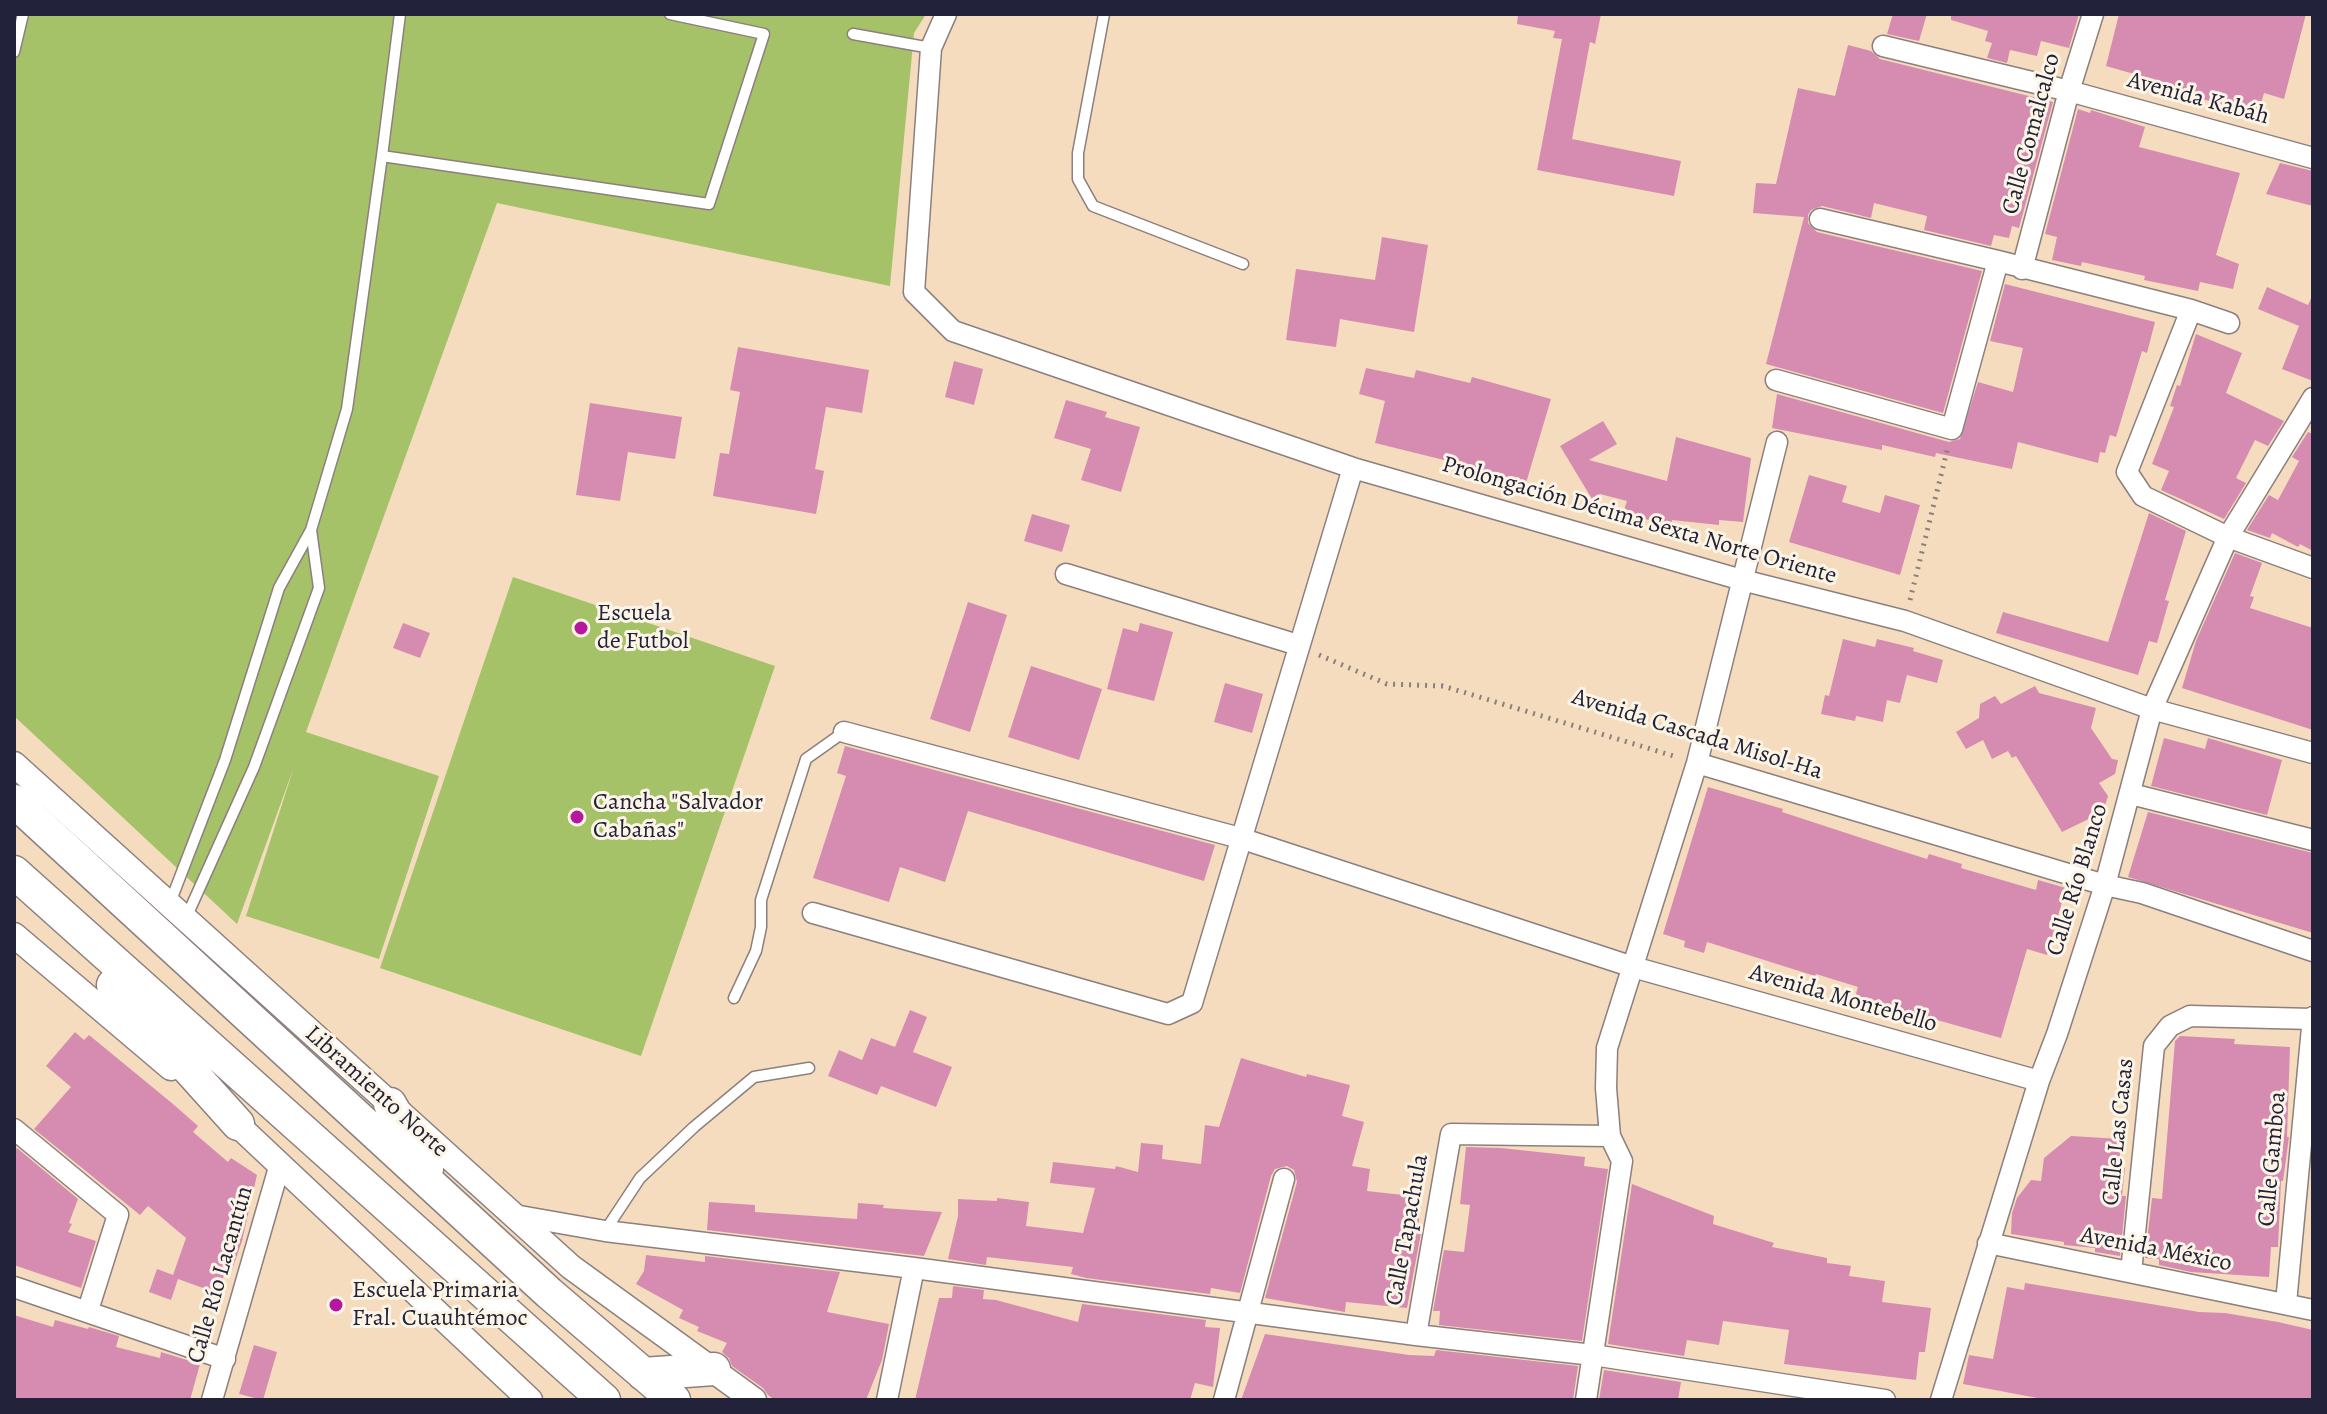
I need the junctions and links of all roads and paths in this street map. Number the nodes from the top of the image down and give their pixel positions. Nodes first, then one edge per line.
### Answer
1 (23, 14) edge
2 (400, 14) edge
3 (670, 14) edge
4 (946, 14) edge
5 (1104, 14) edge
6 (2093, 14) edge
7 (853, 34) dead end
8 (1883, 46) dead end
9 (931, 48) junction
10 (14, 52) edge
11 (2069, 91) junction
12 (382, 156) junction
13 (2313, 158) edge
14 (1820, 219) dead end
15 (1998, 261) junction
16 (1243, 264) dead end
17 (2022, 269) junction
18 (2191, 310) junction
19 (2229, 323) dead end
20 (1776, 380) dead end
21 (2313, 398) edge
22 (1952, 429) junction
23 (1777, 442) dead end
24 (1353, 468) junction
25 (311, 530) junction
26 (2228, 537) junction
27 (2313, 568) edge
28 (1066, 574) dead end
29 (1742, 580) junction
30 (1905, 621) junction
31 (1298, 645) junction
32 (2152, 709) junction
33 (844, 732) joint
34 (2313, 753) edge
35 (1697, 763) junction
36 (14, 764) edge
37 (2131, 794) junction
38 (14, 801) edge
39 (1240, 838) junction
40 (2313, 840) edge
41 (14, 872) edge
42 (2105, 885) junction
43 (177, 912) junction
44 (813, 913) dead end
45 (65, 917) junction
46 (14, 935) edge
47 (2313, 951) edge
48 (1633, 967) junction
49 (734, 998) dead end
50 (2313, 1019) edge
51 (809, 1068) dead end
52 (2039, 1081) junction
53 (390, 1104) junction
54 (238, 1124) junction
55 (14, 1129) edge
56 (1610, 1136) junction
57 (280, 1164) junction
58 (1284, 1179) dead end
59 (443, 1196) junction
60 (514, 1215) junction
61 (605, 1231) junction
62 (1988, 1243) junction
63 (914, 1268) junction
64 (2131, 1272) junction
65 (14, 1287) edge
66 (2286, 1303) junction
67 (88, 1310) junction
68 (2313, 1310) edge
69 (1248, 1312) junction
70 (1416, 1335) junction
71 (1593, 1355) junction
72 (225, 1359) junction
73 (714, 1369) junction
74 (643, 1374) junction
75 (212, 1400) edge
76 (530, 1400) edge
77 (604, 1400) edge
78 (674, 1400) edge
79 (754, 1400) edge
80 (887, 1400) edge
81 (1224, 1400) edge
82 (1586, 1400) edge
83 (1885, 1400) edge
84 (1941, 1400) edge

1 - 10 lane
2 - 12 lane
3 - 12 lane
4 - 9 street
5 - 16 lane
6 - 11 street, Calle Comalcalco
7 - 9 lane
8 - 11 street, Avenida Kabáh
9 - 24 street, Prolongación Décima Sexta Norte Oriente
11 - 13 street, Avenida Kabáh
11 - 17 street, Calle Comalcalco
12 - 25 lane
14 - 15 street
15 - 17 street
15 - 22 street
17 - 18 street
18 - 19 street
18 - 26 street
20 - 22 street
21 - 26 street, Calle Río Blanco
22 - 30 path
23 - 29 street
24 - 29 street, Prolongación Décima Sexta Norte Oriente
24 - 31 street
25 - 43 lane
25 - 43 lane
26 - 27 street
26 - 32 street, Calle Río Blanco
28 - 31 street
29 - 30 street, Prolongación Décima Sexta Norte Oriente
29 - 35 street
30 - 32 street, Prolongación Décima Sexta Norte Oriente
31 - 35 path, Avenida Cascada Misol-Ha
31 - 39 street
32 - 34 street, Prolongación Décima Sexta Norte Oriente
32 - 37 street, Calle Río Blanco
33 - 39 street, Avenida Montebello
33 - 49 lane
35 - 42 street, Avenida Cascada Misol-Ha
35 - 48 street
36 - 43 street, Libramiento Norte
37 - 40 street
37 - 42 street, Calle Río Blanco
38 - 59 highway, Libramiento Norte
39 - 44 street
39 - 48 street, Avenida Montebello
41 - 45 highway
42 - 47 street, Avenida Cascada Misol-Ha
42 - 52 street, Calle Río Blanco
43 - 53 street, Libramiento Norte
45 - 54 highway
45 - 77 highway
46 - 54 street
48 - 52 street, Avenida Montebello
48 - 56 street
50 - 64 street, Calle Las Casas
50 - 66 street, Calle Gamboa
51 - 61 lane
52 - 62 street, Calle Río Blanco
53 - 59 highway
53 - 60 street, Libramiento Norte
54 - 57 street
55 - 67 street
56 - 70 street, Calle Tapachula
56 - 71 street
57 - 72 street, Calle Río Lacantún
57 - 76 street
58 - 69 street
59 - 74 highway, Libramiento Norte
60 - 61 street
60 - 73 street, Libramiento Norte
61 - 63 street
62 - 64 street, Avenida México
62 - 84 street
63 - 69 street
63 - 80 street
64 - 66 street, Avenida México
65 - 67 street
66 - 68 street, Avenida México
67 - 72 street
69 - 70 street
69 - 81 street
70 - 71 street
71 - 82 street
71 - 83 street
72 - 75 street, Calle Río Lacantún
73 - 74 highway
73 - 79 street, Libramiento Norte
74 - 78 highway, Libramiento Norte

